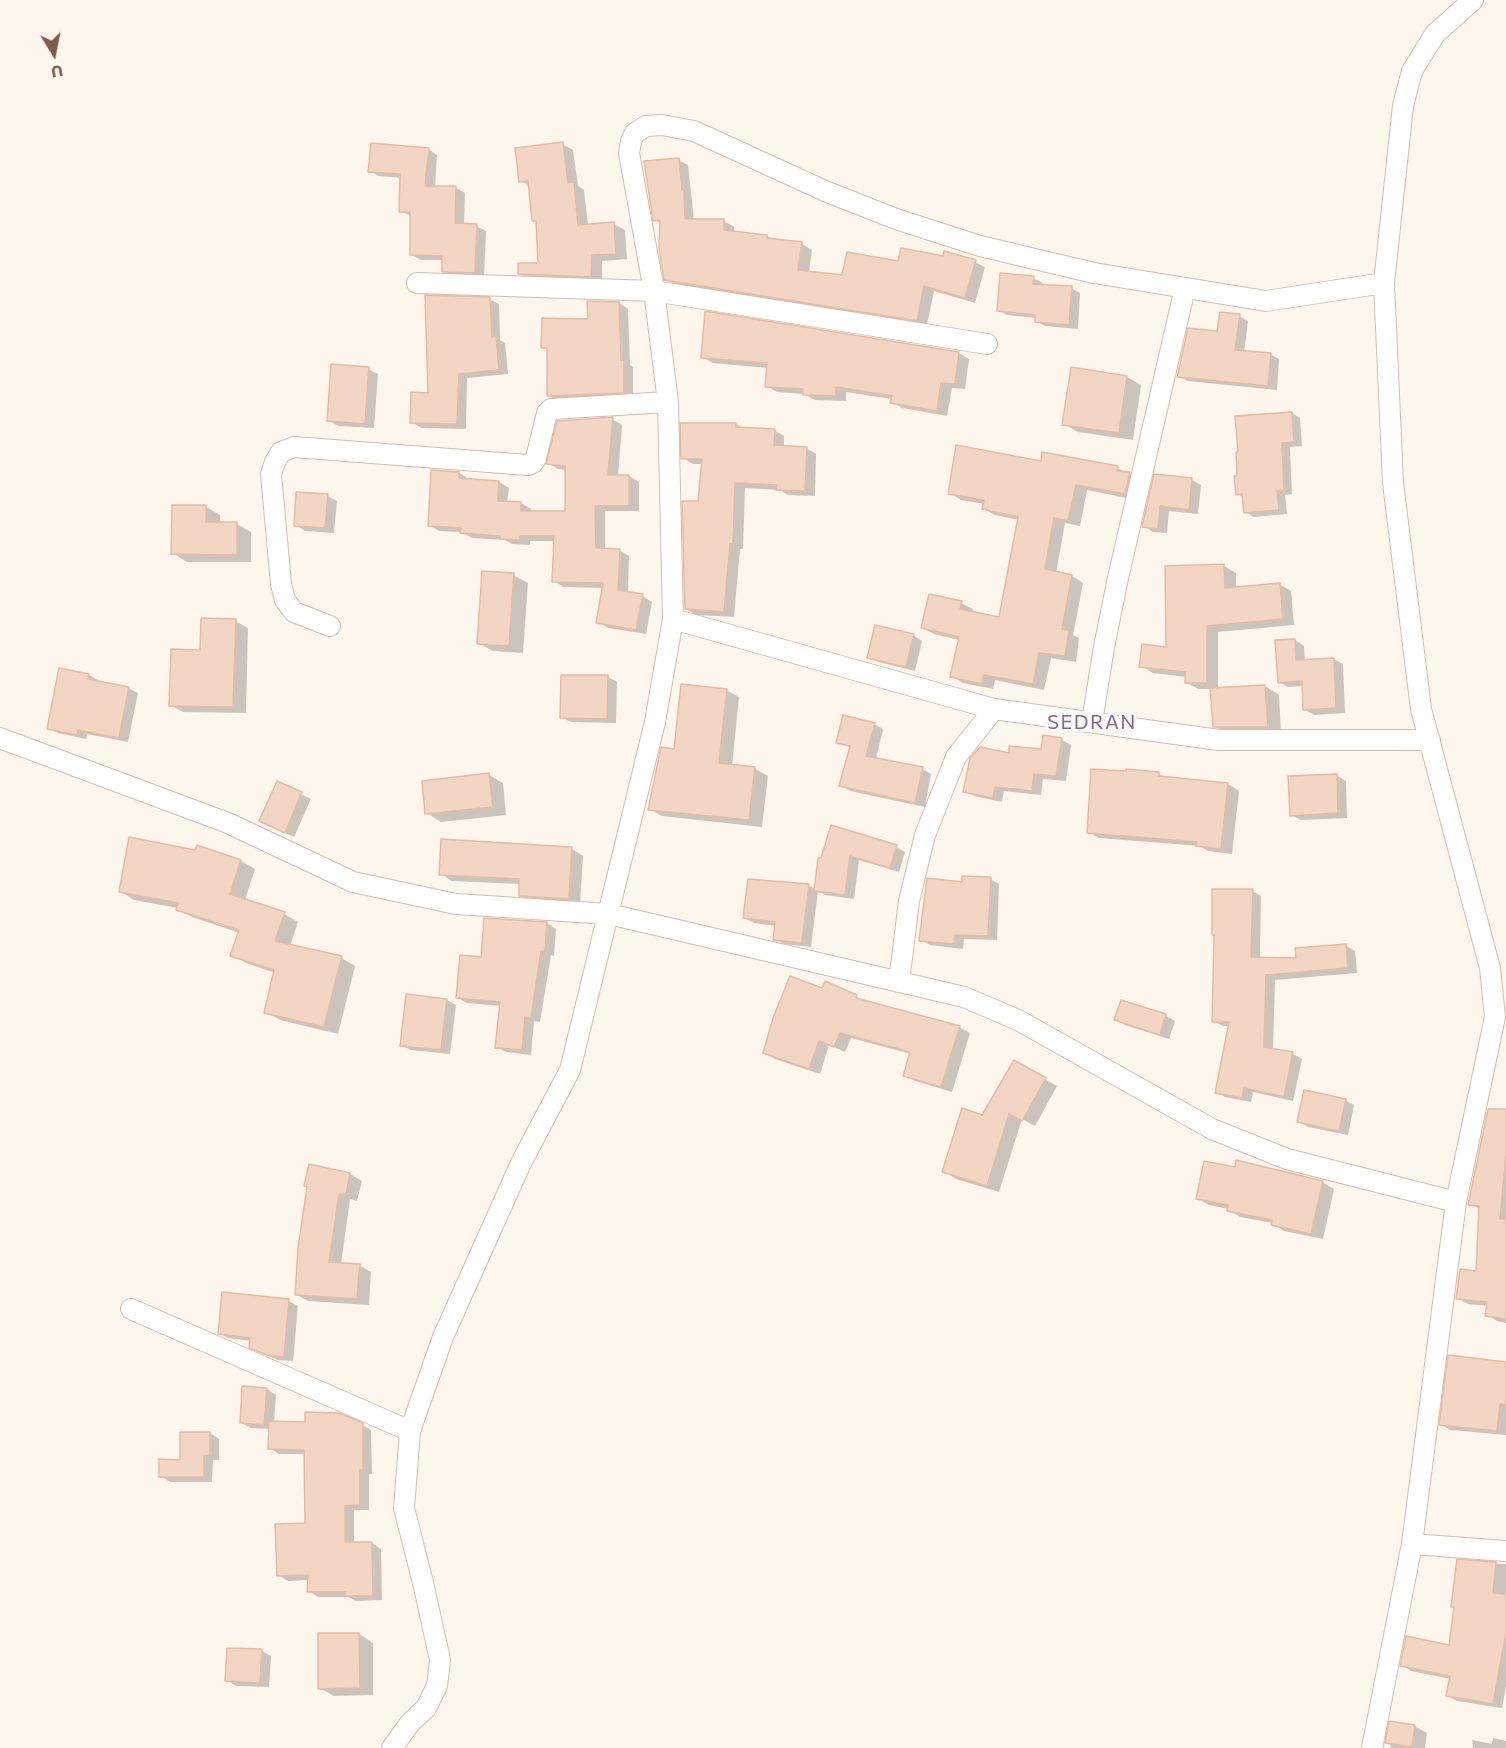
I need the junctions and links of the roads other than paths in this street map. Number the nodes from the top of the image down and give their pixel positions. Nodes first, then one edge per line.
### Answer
1 (1473, 0) edge
2 (417, 283) dead end
3 (1384, 283) junction
4 (1185, 288) junction
5 (654, 291) junction
6 (987, 344) dead end
7 (668, 402) junction
8 (674, 619) junction
9 (330, 626) dead end
10 (994, 709) junction
11 (1092, 722) junction
12 (0, 738) edge
13 (1430, 740) junction
14 (609, 914) junction
15 (899, 982) junction
16 (1456, 1202) junction
17 (131, 1309) dead end
18 (410, 1431) junction
19 (1412, 1544) junction
20 (1505, 1551) edge
21 (392, 1748) edge
22 (1372, 1748) edge

1 - 3 street
2 - 5 street
3 - 4 street
3 - 13 street
4 - 5 street
4 - 11 street
5 - 6 street
5 - 7 street
7 - 8 street
7 - 9 street
8 - 10 street
8 - 14 street
10 - 11 street
10 - 15 street
11 - 13 street
12 - 14 street
13 - 16 street
14 - 15 street
14 - 18 street
15 - 16 street
16 - 19 street
17 - 18 street
18 - 21 street
19 - 20 street
19 - 22 street

